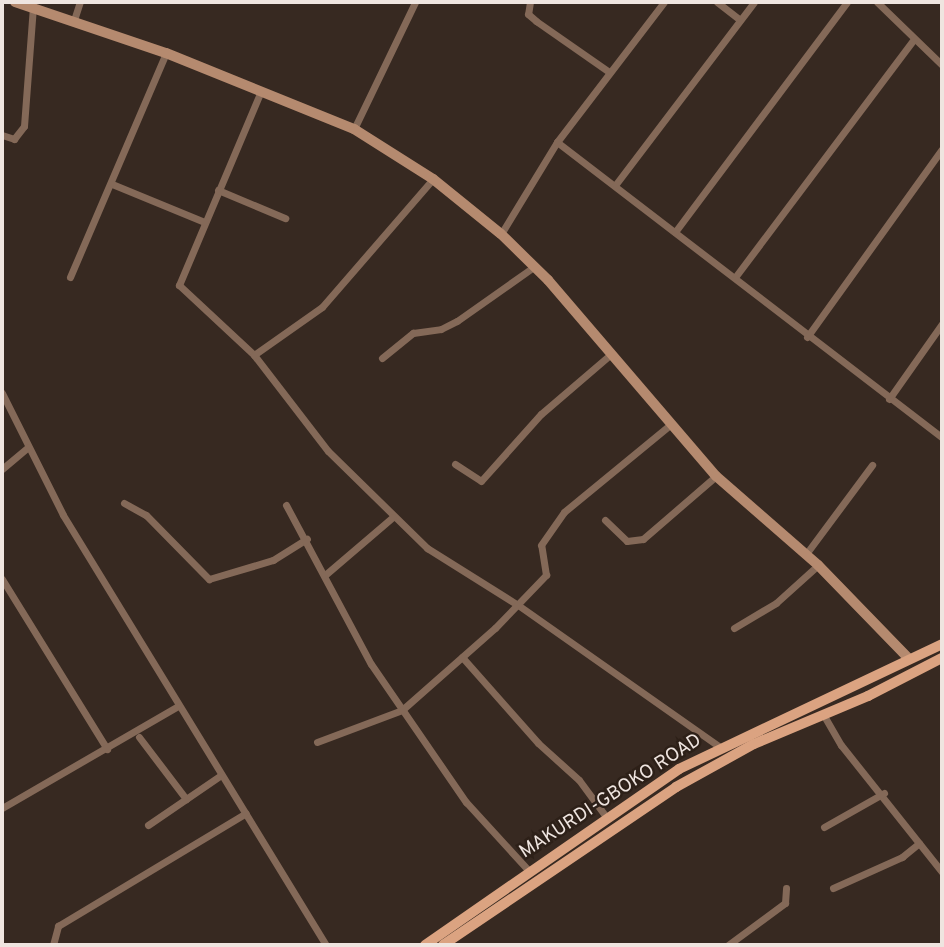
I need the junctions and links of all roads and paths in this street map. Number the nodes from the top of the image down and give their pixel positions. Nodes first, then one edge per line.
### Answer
1 (15, 2) edge
2 (80, 2) edge
3 (415, 2) edge
4 (530, 2) edge
5 (664, 2) edge
6 (716, 2) edge
7 (754, 2) edge
8 (847, 2) edge
9 (877, 2) edge
10 (33, 7) junction
11 (74, 20) junction
12 (740, 20) junction
13 (914, 39) junction
14 (166, 53) junction
15 (942, 65) edge
16 (609, 72) junction
17 (261, 91) junction
18 (354, 129) junction
19 (2, 135) edge
20 (557, 142) junction
21 (942, 149) edge
22 (433, 179) junction
23 (111, 184) junction
24 (616, 184) junction
25 (218, 190) junction
26 (285, 218) dead end
27 (204, 222) junction
28 (675, 232) junction
29 (501, 234) junction
30 (535, 267) junction
31 (736, 276) junction
32 (70, 277) dead end
33 (942, 324) edge
34 (807, 337) junction
35 (611, 354) junction
36 (254, 355) junction
37 (382, 358) dead end
38 (2, 393) edge
39 (889, 399) junction
40 (670, 425) junction
41 (942, 437) edge
42 (28, 447) junction
43 (454, 464) dead end
44 (872, 465) dead end
45 (2, 468) edge
46 (716, 476) junction
47 (124, 503) dead end
48 (286, 505) dead end
49 (393, 517) junction
50 (605, 520) dead end
51 (307, 539) junction
52 (806, 554) junction
53 (818, 565) junction
54 (326, 575) junction
55 (2, 579) edge
56 (5, 592) edge
57 (518, 605) junction
58 (734, 628) dead end
59 (942, 644) edge
60 (462, 657) junction
61 (942, 658) edge
62 (909, 659) junction
63 (178, 706) junction
64 (402, 709) junction
65 (823, 714) junction
66 (139, 737) dead end
67 (317, 743) dead end
68 (720, 747) junction
69 (107, 749) junction
70 (221, 775) junction
71 (884, 793) junction
72 (186, 799) junction
73 (2, 808) edge
74 (246, 813) junction
75 (607, 818) junction
76 (148, 825) dead end
77 (824, 827) dead end
78 (919, 843) junction
79 (528, 870) junction
80 (942, 870) edge
81 (786, 888) dead end
82 (833, 888) dead end
83 (53, 945) edge
84 (326, 945) edge
85 (425, 945) edge
86 (445, 945) edge
87 (728, 945) edge

1 - 10 street
2 - 11 street
3 - 18 street
4 - 16 street
5 - 16 street
6 - 12 street
7 - 12 street
8 - 28 street
9 - 13 street
10 - 11 street
10 - 19 street
11 - 14 street
12 - 24 street
13 - 15 street
13 - 31 street
14 - 17 street
14 - 23 street
16 - 20 street
17 - 18 street
17 - 25 street
18 - 22 street
20 - 24 street
20 - 29 street
21 - 34 street
22 - 29 street
22 - 36 street
23 - 27 street
23 - 32 street
24 - 28 street
25 - 26 street
25 - 27 street
27 - 36 street
28 - 31 street
29 - 30 street
30 - 35 street
30 - 37 street
31 - 34 street
33 - 39 street
34 - 39 street
35 - 40 street
35 - 43 street
36 - 49 street
38 - 42 street
39 - 41 street
40 - 46 street
40 - 57 street
42 - 45 street
42 - 63 street
44 - 52 street
46 - 50 street
46 - 52 street
47 - 51 street
48 - 51 street
49 - 54 street
49 - 57 street
51 - 54 street
52 - 53 street
53 - 58 street
53 - 62 street
54 - 64 street
55 - 56 street
56 - 69 street
57 - 60 street
57 - 68 street
59 - 62 main road, MAKURDI-GBOKO ROAD
60 - 64 street
60 - 75 street
61 - 65 main road
62 - 68 main road, MAKURDI-GBOKO ROAD
63 - 69 street
63 - 70 street
64 - 67 street
64 - 79 street
65 - 71 street
65 - 86 main road
66 - 72 street
68 - 75 main road, MAKURDI-GBOKO ROAD
69 - 73 street
70 - 72 street
70 - 74 street
71 - 77 street
71 - 78 street
72 - 76 street
74 - 83 street
74 - 84 street
75 - 79 main road, MAKURDI-GBOKO ROAD
78 - 80 street
78 - 82 street
79 - 85 main road, MAKURDI-GBOKO ROAD
81 - 87 street

